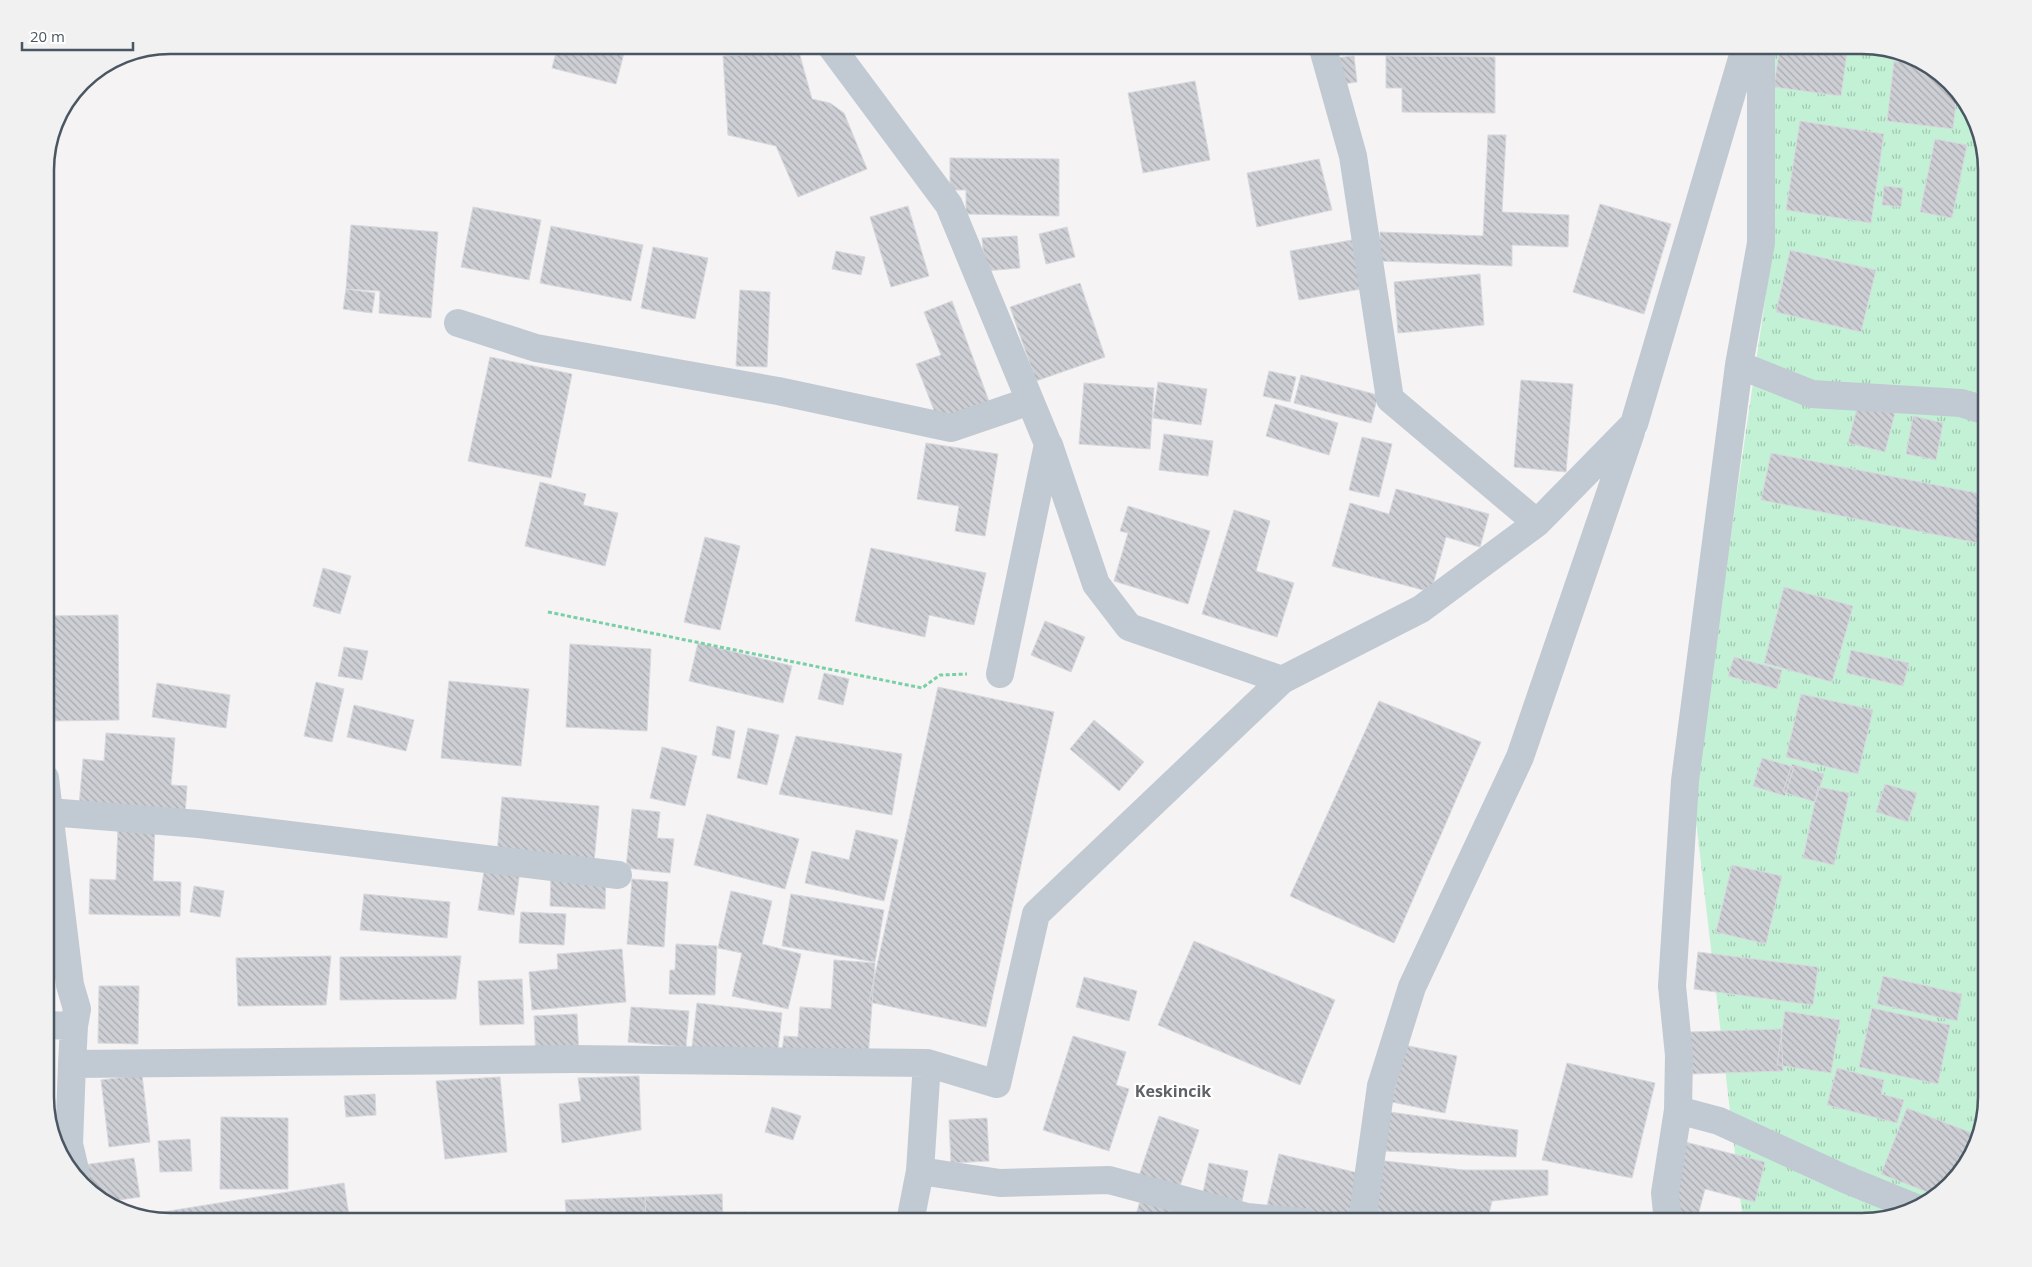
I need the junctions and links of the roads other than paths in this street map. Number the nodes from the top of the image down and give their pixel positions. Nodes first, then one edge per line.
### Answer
1 (837, 54) edge
2 (1325, 54) edge
3 (1743, 54) edge
4 (1761, 54) edge
5 (458, 323) dead end
6 (1739, 365) junction
7 (1030, 401) junction
8 (1978, 408) edge
9 (1634, 424) junction
10 (1048, 444) junction
11 (1537, 523) junction
12 (1000, 674) road end
13 (1282, 680) junction
14 (54, 812) edge
15 (54, 853) edge
16 (618, 875) dead end
17 (54, 1025) edge
18 (74, 1026) junction
19 (927, 1062) junction
20 (72, 1064) junction
21 (1678, 1110) junction
22 (73, 1162) edge
23 (920, 1171) junction
24 (1907, 1204) edge
25 (912, 1213) edge
26 (1232, 1213) edge
27 (1363, 1213) edge
28 (1667, 1213) edge

1 - 7 street
2 - 11 street
3 - 9 street
4 - 6 street
5 - 7 street
6 - 8 street
6 - 21 street
7 - 10 street
9 - 11 street
9 - 27 street
10 - 12 street
10 - 13 street
11 - 13 street
13 - 19 street
14 - 16 street
15 - 18 street
17 - 18 street
18 - 20 street
19 - 20 street
19 - 23 street
20 - 22 street
21 - 24 street
21 - 28 street
23 - 25 street
23 - 26 street

